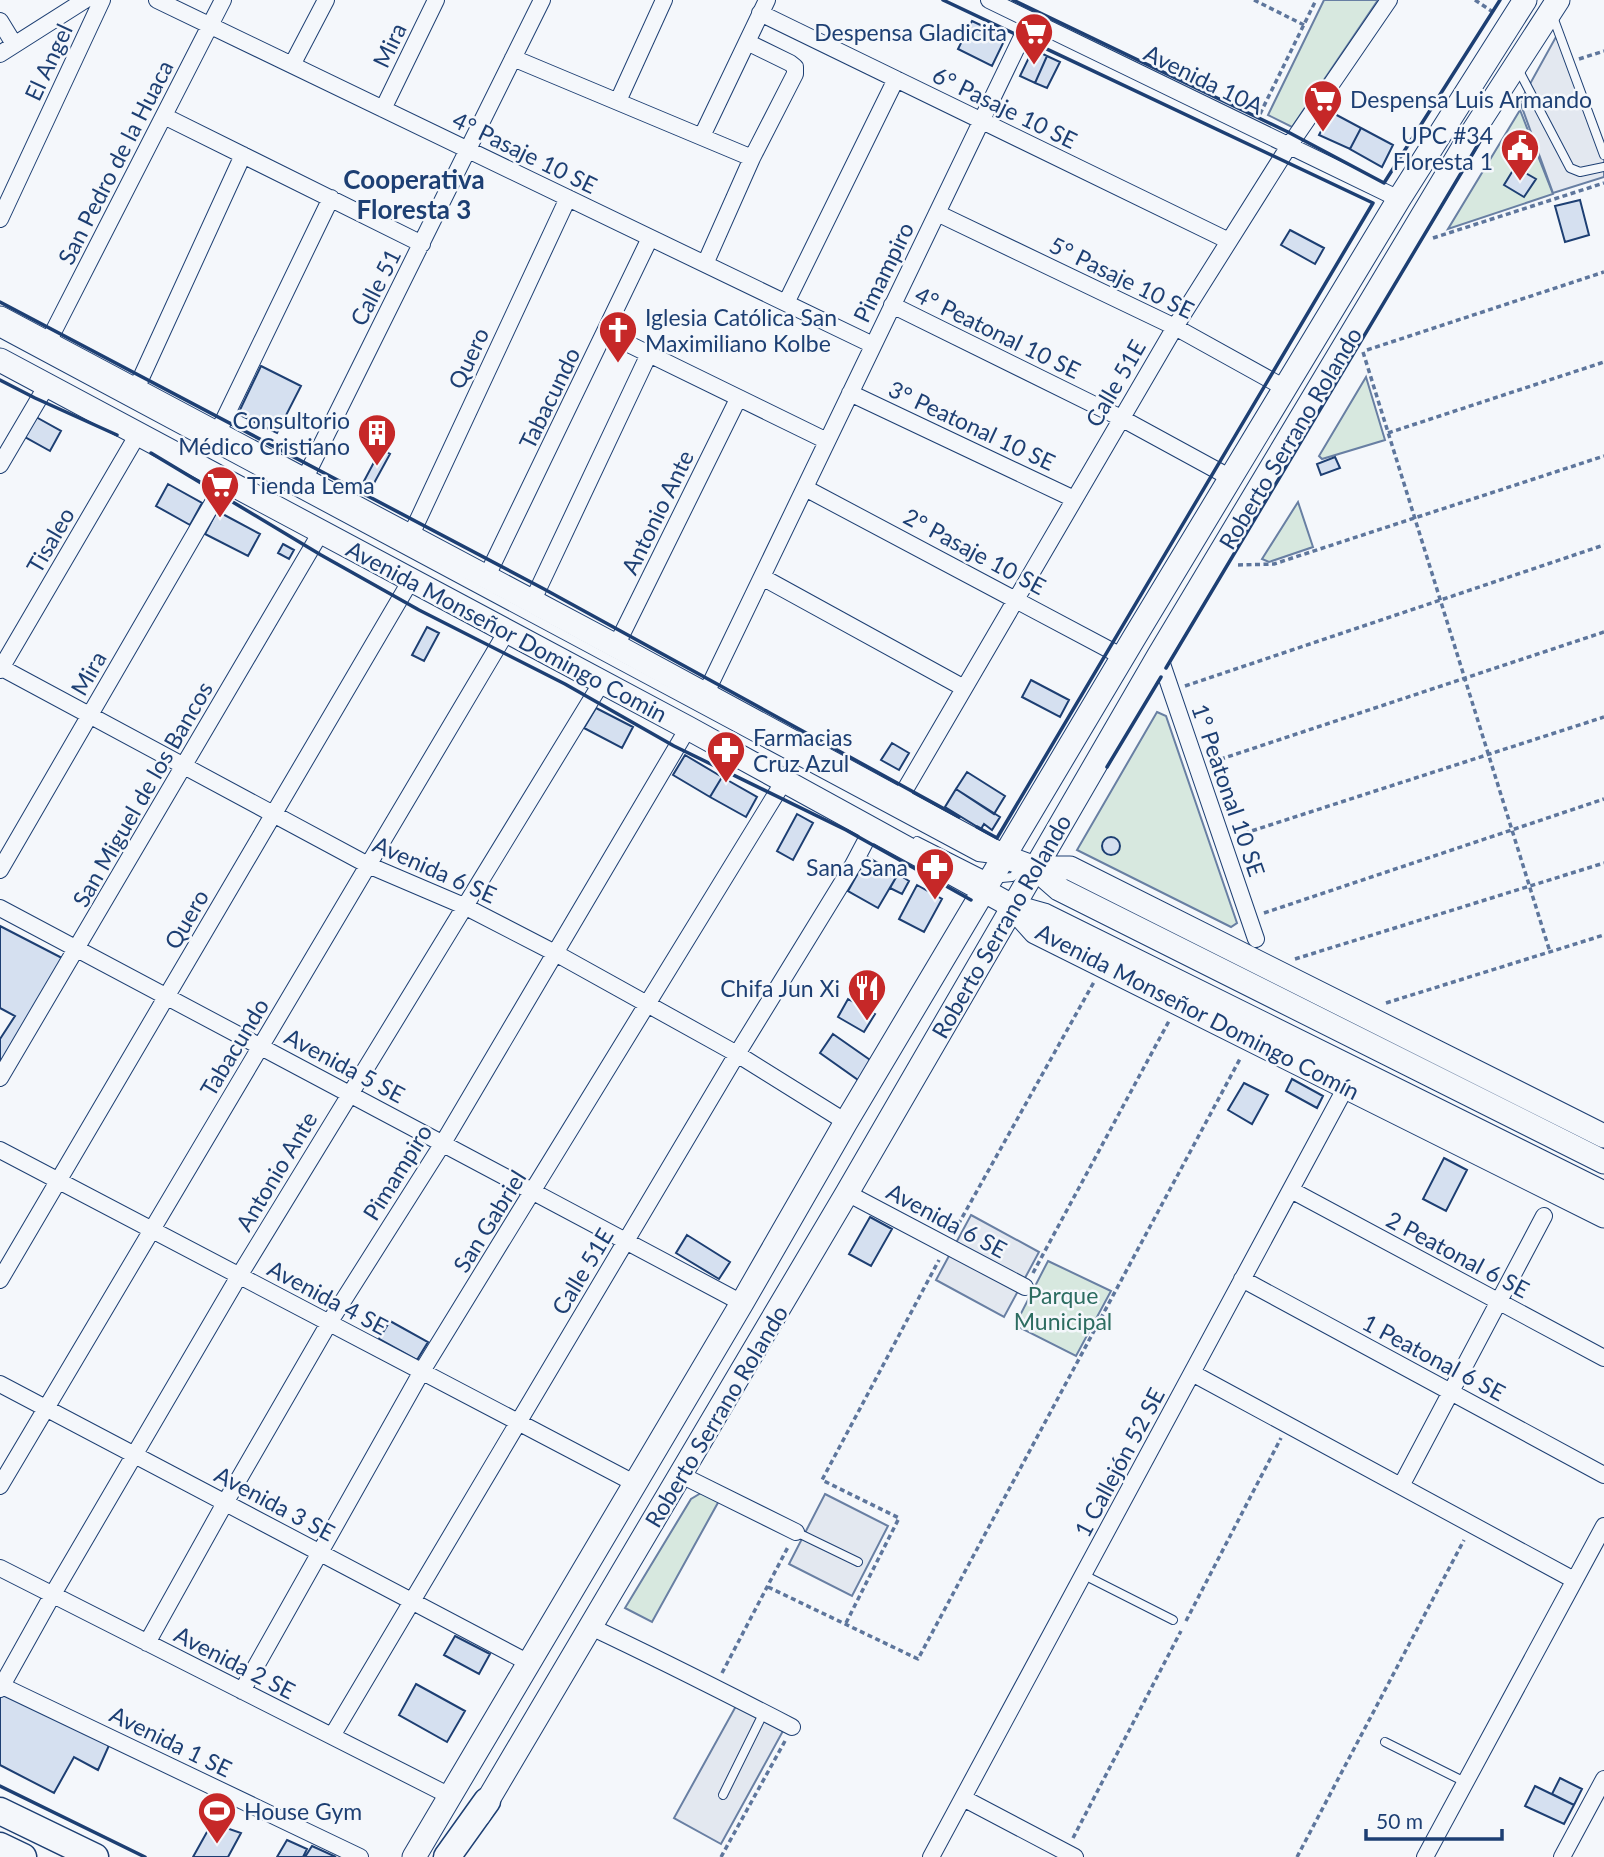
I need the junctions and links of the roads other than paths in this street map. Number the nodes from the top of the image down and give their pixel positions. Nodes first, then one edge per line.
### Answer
1 (85, 0) edge
2 (102, 0) edge
3 (157, 0) edge
4 (223, 0) edge
5 (326, 0) edge
6 (436, 0) edge
7 (542, 0) edge
8 (664, 0) edge
9 (989, 0) edge
10 (1389, 0) edge
11 (1525, 0) edge
12 (1548, 3) edge
13 (763, 7) edge
14 (1030, 20) junction
15 (0, 22) edge
16 (210, 26) junction
17 (747, 42) junction
18 (14, 44) junction
19 (0, 54) edge
20 (513, 58) junction
21 (1516, 64) junction
22 (292, 65) junction
23 (896, 79) junction
24 (618, 101) junction
25 (383, 109) junction
26 (164, 116) junction
27 (981, 120) junction
28 (702, 136) junction
29 (1289, 146) junction
30 (468, 150) junction
31 (243, 155) junction
32 (1604, 155) edge
33 (752, 158) junction
34 (1604, 167) edge
35 (1406, 196) junction
36 (331, 198) junction
37 (568, 198) junction
38 (937, 213) junction
39 (0, 219) edge
40 (650, 238) junction
41 (1229, 241) junction
42 (422, 244) junction
43 (705, 264) junction
44 (786, 303) junction
45 (892, 305) junction
46 (0, 318) edge
47 (1175, 327) junction
48 (0, 333) edge
49 (606, 334) junction
50 (47, 344) junction
51 (873, 345) junction
52 (0, 350) edge
53 (649, 354) junction
54 (0, 360) edge
55 (47, 385) junction
56 (1285, 388) junction
57 (135, 391) junction
58 (850, 393) junction
59 (738, 398) junction
60 (1121, 418) junction
61 (138, 434) junction
62 (217, 434) junction
63 (827, 441) junction
64 (0, 465) edge
65 (1231, 478) junction
66 (303, 480) junction
67 (804, 488) junction
68 (215, 499) dead end
69 (1074, 499) junction
70 (321, 532) junction
71 (410, 537) junction
72 (761, 577) junction
73 (486, 578) junction
74 (411, 580) junction
75 (1016, 598) junction
76 (532, 602) junction
77 (507, 631) junction
78 (616, 646) junction
79 (1159, 655) junction
80 (1124, 657) junction
81 (0, 668) edge
82 (602, 682) junction
83 (964, 688) junction
84 (705, 695) junction
85 (89, 716) junction
86 (688, 728) junction
87 (1083, 744) dead end
88 (184, 766) junction
89 (792, 779) junction
90 (899, 800) junction
91 (274, 815) junction
92 (872, 829) junction
93 (909, 836) dead end
94 (1005, 857) junction
95 (368, 865) junction
96 (1032, 866) junction
97 (0, 870) edge
98 (988, 885) junction
99 (464, 906) junction
100 (1012, 906) junction
101 (0, 908) edge
102 (1256, 939) dead end
103 (77, 949) junction
104 (556, 954) junction
105 (167, 996) junction
106 (647, 1005) junction
107 (261, 1046) junction
108 (1409, 1051) junction
109 (737, 1054) junction
110 (0, 1078) edge
111 (1346, 1087) junction
112 (349, 1094) junction
113 (846, 1122) junction
114 (1455, 1130) junction
115 (1604, 1136) edge
116 (443, 1143) junction
117 (0, 1150) edge
118 (1604, 1162) edge
119 (59, 1181) junction
120 (1291, 1190) junction
121 (533, 1192) junction
122 (847, 1193) junction
123 (1604, 1193) edge
124 (1544, 1216) dead end
125 (1604, 1216) edge
126 (152, 1230) junction
127 (627, 1241) junction
128 (239, 1276) junction
129 (1242, 1279) junction
130 (0, 1280) edge
131 (1025, 1287) road end
132 (1498, 1301) junction
133 (743, 1303) junction
134 (329, 1323) junction
135 (1604, 1358) edge
136 (422, 1371) junction
137 (1192, 1373) junction
138 (0, 1384) edge
139 (1451, 1392) junction
140 (46, 1409) junction
141 (519, 1423) junction
142 (135, 1455) junction
143 (681, 1475) junction
144 (1604, 1475) edge
145 (636, 1483) junction
146 (0, 1486) edge
147 (1401, 1486) junction
148 (225, 1503) junction
149 (1604, 1525) edge
150 (796, 1532) joint
151 (318, 1552) junction
152 (858, 1562) dead end
153 (0, 1568) edge
154 (1084, 1575) junction
155 (1574, 1580) junction
156 (53, 1594) junction
157 (412, 1602) junction
158 (1173, 1620) dead end
159 (591, 1627) junction
160 (147, 1643) junction
161 (529, 1663) junction
162 (1, 1687) edge
163 (242, 1691) junction
164 (764, 1712) junction
165 (792, 1727) road end
166 (332, 1736) junction
167 (1385, 1742) dead end
168 (1465, 1782) junction
169 (1603, 1784) edge
170 (723, 1795) dead end
171 (450, 1796) junction
172 (963, 1798) junction
173 (487, 1801) junction
174 (0, 1811) edge
175 (0, 1846) edge
176 (1070, 1855) edge
177 (23, 1857) edge
178 (95, 1857) edge
179 (360, 1857) edge
180 (414, 1857) edge
181 (447, 1857) edge
182 (454, 1857) edge
183 (931, 1857) edge
184 (1425, 1857) edge
185 (1562, 1857) edge

1 - 18 street
2 - 39 street, El Angel
3 - 16 street, 4° Pasaje 10 SE
4 - 16 street, San Pedro de la Huaca
5 - 22 street
6 - 25 street, Mira
7 - 20 street, Calle 51
8 - 24 street
9 - 14 street, Avenida 10A
10 - 29 street, Calle 51E
11 - 35 main road, Roberto Serrano Rolando
12 - 21 main road, Roberto Serrano Rolando
12 - 32 lane
12 - 35 lane, Roberto Serrano Rolando
12 - 96 lane, Roberto Serrano Rolando
13 - 17 street
13 - 23 street, 6° Pasaje 10 SE
14 - 27 street, Pimampiro
14 - 29 street, Avenida 10A
15 - 18 street
16 - 22 street, 4° Pasaje 10 SE
16 - 26 street, San Pedro de la Huaca
17 - 28 street
17 - 33 street
18 - 19 street
20 - 24 street
20 - 30 street, Calle 51
21 - 34 lane
21 - 79 main road, Roberto Serrano Rolando
22 - 25 street, 4° Pasaje 10 SE
23 - 27 street, 6° Pasaje 10 SE
23 - 44 street
24 - 28 street
25 - 30 street, 4° Pasaje 10 SE
26 - 31 street
26 - 50 street, San Pedro de la Huaca
27 - 38 street, Pimampiro
27 - 41 street, 6° Pasaje 10 SE
28 - 33 street
29 - 35 street, Avenida 10A
29 - 41 street, Calle 51E
30 - 37 street, 4° Pasaje 10 SE
30 - 42 street, Calle 51
31 - 36 street
31 - 57 street
33 - 43 street
35 - 56 main road, Roberto Serrano Rolando
36 - 42 street
36 - 62 street
37 - 40 street, 4° Pasaje 10 SE
37 - 71 street, Quero
38 - 45 street, Pimampiro
38 - 47 street, 5° Pasaje 10 SE
40 - 43 street, 4° Pasaje 10 SE
40 - 49 street, Tabacundo
41 - 47 street, Calle 51E
42 - 66 street, Calle 51
43 - 44 street, 4° Pasaje 10 SE
44 - 51 street, 4° Pasaje 10 SE
45 - 51 street, Pimampiro
45 - 60 street, 4° Peatonal 10 SE
46 - 50 main road, Avenida Monseñor Domingo Comin
47 - 56 street, 5° Pasaje 10 SE
47 - 60 street, Calle 51E
48 - 94 lane, Avenida Monseñor Domingo Comin
49 - 53 street
49 - 73 street, Tabacundo
50 - 57 main road, Avenida Monseñor Domingo Comin
51 - 58 street, Pimampiro
52 - 89 lane, Avenida Monseñor Domingo Comin
53 - 59 street
53 - 76 street
54 - 55 main road, Avenida Monseñor Domingo Comin
55 - 61 main road, Avenida Monseñor Domingo Comin
55 - 64 street
56 - 65 main road, Roberto Serrano Rolando
57 - 62 main road, Avenida Monseñor Domingo Comin
58 - 63 street, Pimampiro
58 - 69 street, 3° Peatonal 10 SE
59 - 63 street
59 - 78 street, Antonio Ante
60 - 65 street, 4° Peatonal 10 SE
60 - 69 street, Calle 51E
61 - 70 main road, Avenida Monseñor Domingo Comin
61 - 81 street, Tisaleo
62 - 66 main road, Avenida Monseñor Domingo Comin
63 - 67 street, Pimampiro
65 - 80 main road, Roberto Serrano Rolando
66 - 71 main road, Avenida Monseñor Domingo Comin
67 - 72 street, Pimampiro
67 - 75 street, 2° Pasaje 10 SE
68 - 85 street, Mira
69 - 75 street, Calle 51E
70 - 74 main road, Avenida Monseñor Domingo Comin
70 - 88 street, San Miguel de los Bancos
71 - 73 main road, Avenida Monseñor Domingo Comin
72 - 83 street
72 - 84 street, Pimampiro
73 - 76 main road, Avenida Monseñor Domingo Comin
74 - 77 main road, Avenida Monseñor Domingo Comin
74 - 91 street, Quero
75 - 80 street, 2° Pasaje 10 SE
75 - 83 street, Calle 51E
76 - 78 main road, Avenida Monseñor Domingo Comin
77 - 82 main road, Avenida Monseñor Domingo Comin
77 - 95 street, Tabacundo
78 - 84 main road, Avenida Monseñor Domingo Comin
79 - 96 main road, Roberto Serrano Rolando
79 - 102 street, 1° Peatonal 10 SE
80 - 94 main road, Roberto Serrano Rolando
81 - 85 street, Avenida 6 SE
82 - 86 main road, Avenida Monseñor Domingo Comin
82 - 99 street, Antonio Ante
83 - 90 street, Calle 51E
84 - 90 main road, Avenida Monseñor Domingo Comin
85 - 88 street, Avenida 6 SE
85 - 97 street, Mira
86 - 89 main road, Avenida Monseñor Domingo Comin
86 - 104 street, Pimampiro
87 - 94 lane, Roberto Serrano Rolando
88 - 91 street, Avenida 6 SE
88 - 103 street, San Miguel de los Bancos
89 - 92 main road, Avenida Monseñor Domingo Comin
89 - 106 street, San Gabriel
90 - 94 main road, Avenida Monseñor Domingo Comin
91 - 95 street, Avenida 6 SE
91 - 105 street, Quero
92 - 98 main road, Avenida Monseñor Domingo Comin
92 - 109 street, Calle 51E
93 - 98 lane, Avenida Monseñor Domingo Comin
94 - 96 main road, Avenida Monseñor Domingo Comin
94 - 98 main road, Roberto Serrano Rolando
95 - 99 street, Avenida 6 SE
95 - 107 street, Tabacundo
96 - 98 lane, Roberto Serrano Rolando
96 - 100 main road, Roberto Serrano Rolando
96 - 108 main road, Avenida Monseñor Domingo Comín
96 - 108 main road, Avenida Monseñor Domingo Comín
98 - 100 main road, Avenida Monseñor Domingo Comin
98 - 113 main road, Roberto Serrano Rolando
99 - 104 street, Avenida 6 SE
99 - 112 street, Antonio Ante
100 - 111 main road, Avenida Monseñor Domingo Comín
100 - 114 main road, Avenida Monseñor Domingo Comín
100 - 122 main road, Roberto Serrano Rolando
101 - 103 street, Avenida 5 SE
103 - 105 street, Avenida 5 SE
103 - 110 street, San Miguel de los Bancos
104 - 106 street, Avenida 6 SE
104 - 116 street, Pimampiro
105 - 107 street, Avenida 5 SE
105 - 119 street, Quero
106 - 109 street, Avenida 6 SE
106 - 121 street, San Gabriel
107 - 112 street, Avenida 5 SE
107 - 126 street, Tabacundo
108 - 115 main road, Avenida Monseñor Domingo Comín
108 - 118 main road, Avenida Monseñor Domingo Comín
109 - 113 street, Avenida 6 SE
109 - 127 street, Calle 51E
111 - 114 main road, Avenida Monseñor Domingo Comín
111 - 120 street, 1 Callejón 52 SE
112 - 116 street, Avenida 5 SE
112 - 128 street, Antonio Ante
113 - 133 main road, Roberto Serrano Rolando
114 - 123 main road, Avenida Monseñor Domingo Comín
114 - 125 main road, Avenida Monseñor Domingo Comín
116 - 121 street, Avenida 5 SE
116 - 134 street, Pimampiro
117 - 119 street, Avenida 4 SE
119 - 126 street, Avenida 4 SE
119 - 130 street, Quero
120 - 129 street, 1 Callejón 52 SE
120 - 132 street, 2 Peatonal 6 SE
121 - 127 street, Avenida 5 SE
121 - 136 street, San Gabriel
122 - 131 street, Avenida 6 SE
122 - 143 main road, Roberto Serrano Rolando
124 - 132 street
126 - 128 street, Avenida 4 SE
126 - 140 street, Tabacundo
127 - 133 street, Avenida 5 SE
127 - 141 street, Calle 51E
128 - 134 street, Avenida 4 SE
128 - 142 street, Antonio Ante
129 - 137 street, 1 Callejón 52 SE
129 - 139 street, 1 Peatonal 6 SE
132 - 135 street, 2 Peatonal 6 SE
132 - 139 street
133 - 145 main road, Roberto Serrano Rolando
134 - 136 street, Avenida 4 SE
134 - 148 street, Pimampiro
136 - 141 street, Avenida 4 SE
136 - 151 street, San Gabriel
137 - 147 street
137 - 154 street, 1 Callejón 52 SE
138 - 140 street, Avenida 3 SE
139 - 144 street, 1 Peatonal 6 SE
139 - 147 street
140 - 142 street, Avenida 3 SE
140 - 146 street, Tabacundo
141 - 145 street, Avenida 4 SE
141 - 157 street, Calle 51E
142 - 148 street, Avenida 3 SE
142 - 156 street, Antonio Ante
143 - 150 street
143 - 159 main road, Roberto Serrano Rolando
145 - 161 main road, Roberto Serrano Rolando
147 - 155 street
148 - 151 street, Avenida 3 SE
148 - 160 street, Pimampiro
149 - 155 street
150 - 152 lane
151 - 157 street, Avenida 3 SE
151 - 163 street, San Gabriel
153 - 156 street, Avenida 2 SE
154 - 158 lane
154 - 172 street, 1 Callejón 52 SE
155 - 168 street
156 - 160 street, Avenida 2 SE
156 - 162 street, Antonio Ante
157 - 161 street, Avenida 3 SE
157 - 166 street, Calle 51E
159 - 164 street
159 - 173 main road, Roberto Serrano Rolando
160 - 163 street, Avenida 2 SE
161 - 171 main road, Roberto Serrano Rolando
162 - 179 street, Avenida 1 SE
163 - 166 street, Avenida 2 SE
164 - 165 street
164 - 170 lane
166 - 171 street, Avenida 2 SE
167 - 168 lane
168 - 184 street
169 - 185 street
171 - 180 main road, Roberto Serrano Rolando
172 - 176 street
172 - 183 street, 1 Callejón 52 SE
173 - 181 main road
173 - 182 main road, Roberto Serrano Rolando
174 - 178 main road
175 - 177 main road

